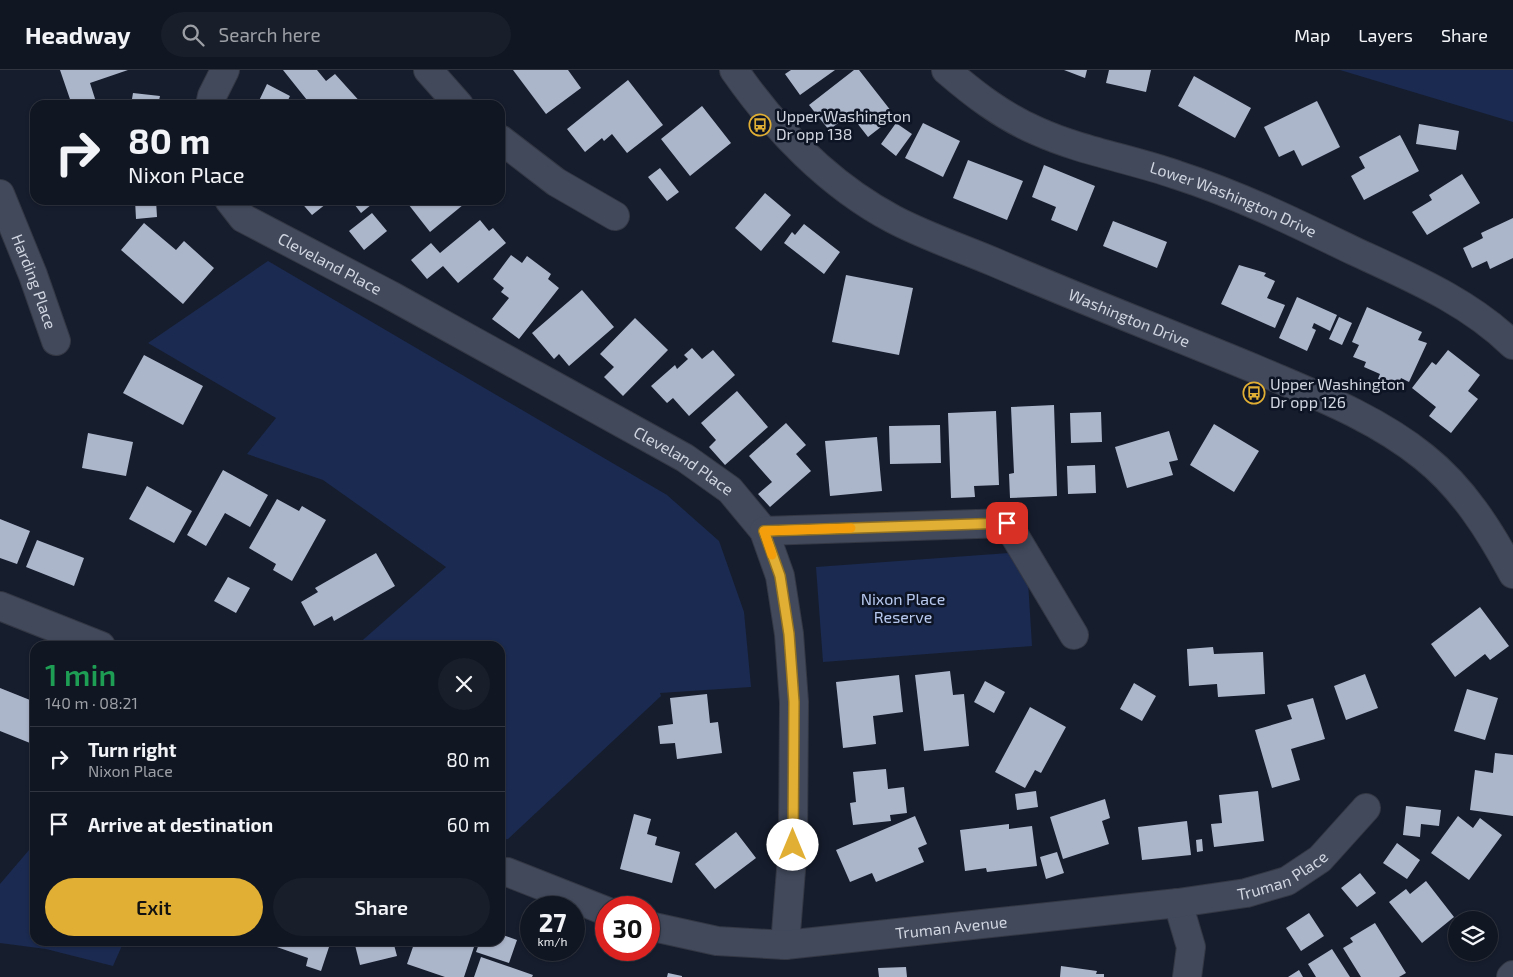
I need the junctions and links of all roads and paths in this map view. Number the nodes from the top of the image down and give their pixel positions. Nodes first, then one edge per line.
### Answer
1 (225, 70) edge
2 (428, 70) edge
3 (734, 70) edge
4 (946, 70) edge
5 (211, 100) edge
6 (455, 100) edge
7 (505, 143) edge
8 (0, 194) edge
9 (233, 205) edge
10 (615, 216) dead end
11 (56, 341) dead end
12 (1513, 345) edge
13 (764, 531) junction
14 (1513, 574) edge
15 (0, 606) edge
16 (1074, 635) dead end
17 (88, 641) edge
18 (1366, 808) dead end
19 (507, 872) dead end
20 (1178, 903) junction
21 (595, 907) edge
22 (660, 928) edge
23 (785, 945) junction
24 (1187, 977) edge

1 - 5 street
2 - 6 street
3 - 14 street, Washington Drive
4 - 12 street, Lower Washington Drive
7 - 10 street
8 - 11 street, Harding Place
9 - 13 street, Cleveland Place
13 - 16 street
13 - 23 street, Cleveland Place
15 - 17 street
18 - 20 street, Truman Place
19 - 21 street
20 - 23 street, Truman Avenue
20 - 24 street
22 - 23 street, Truman Avenue

